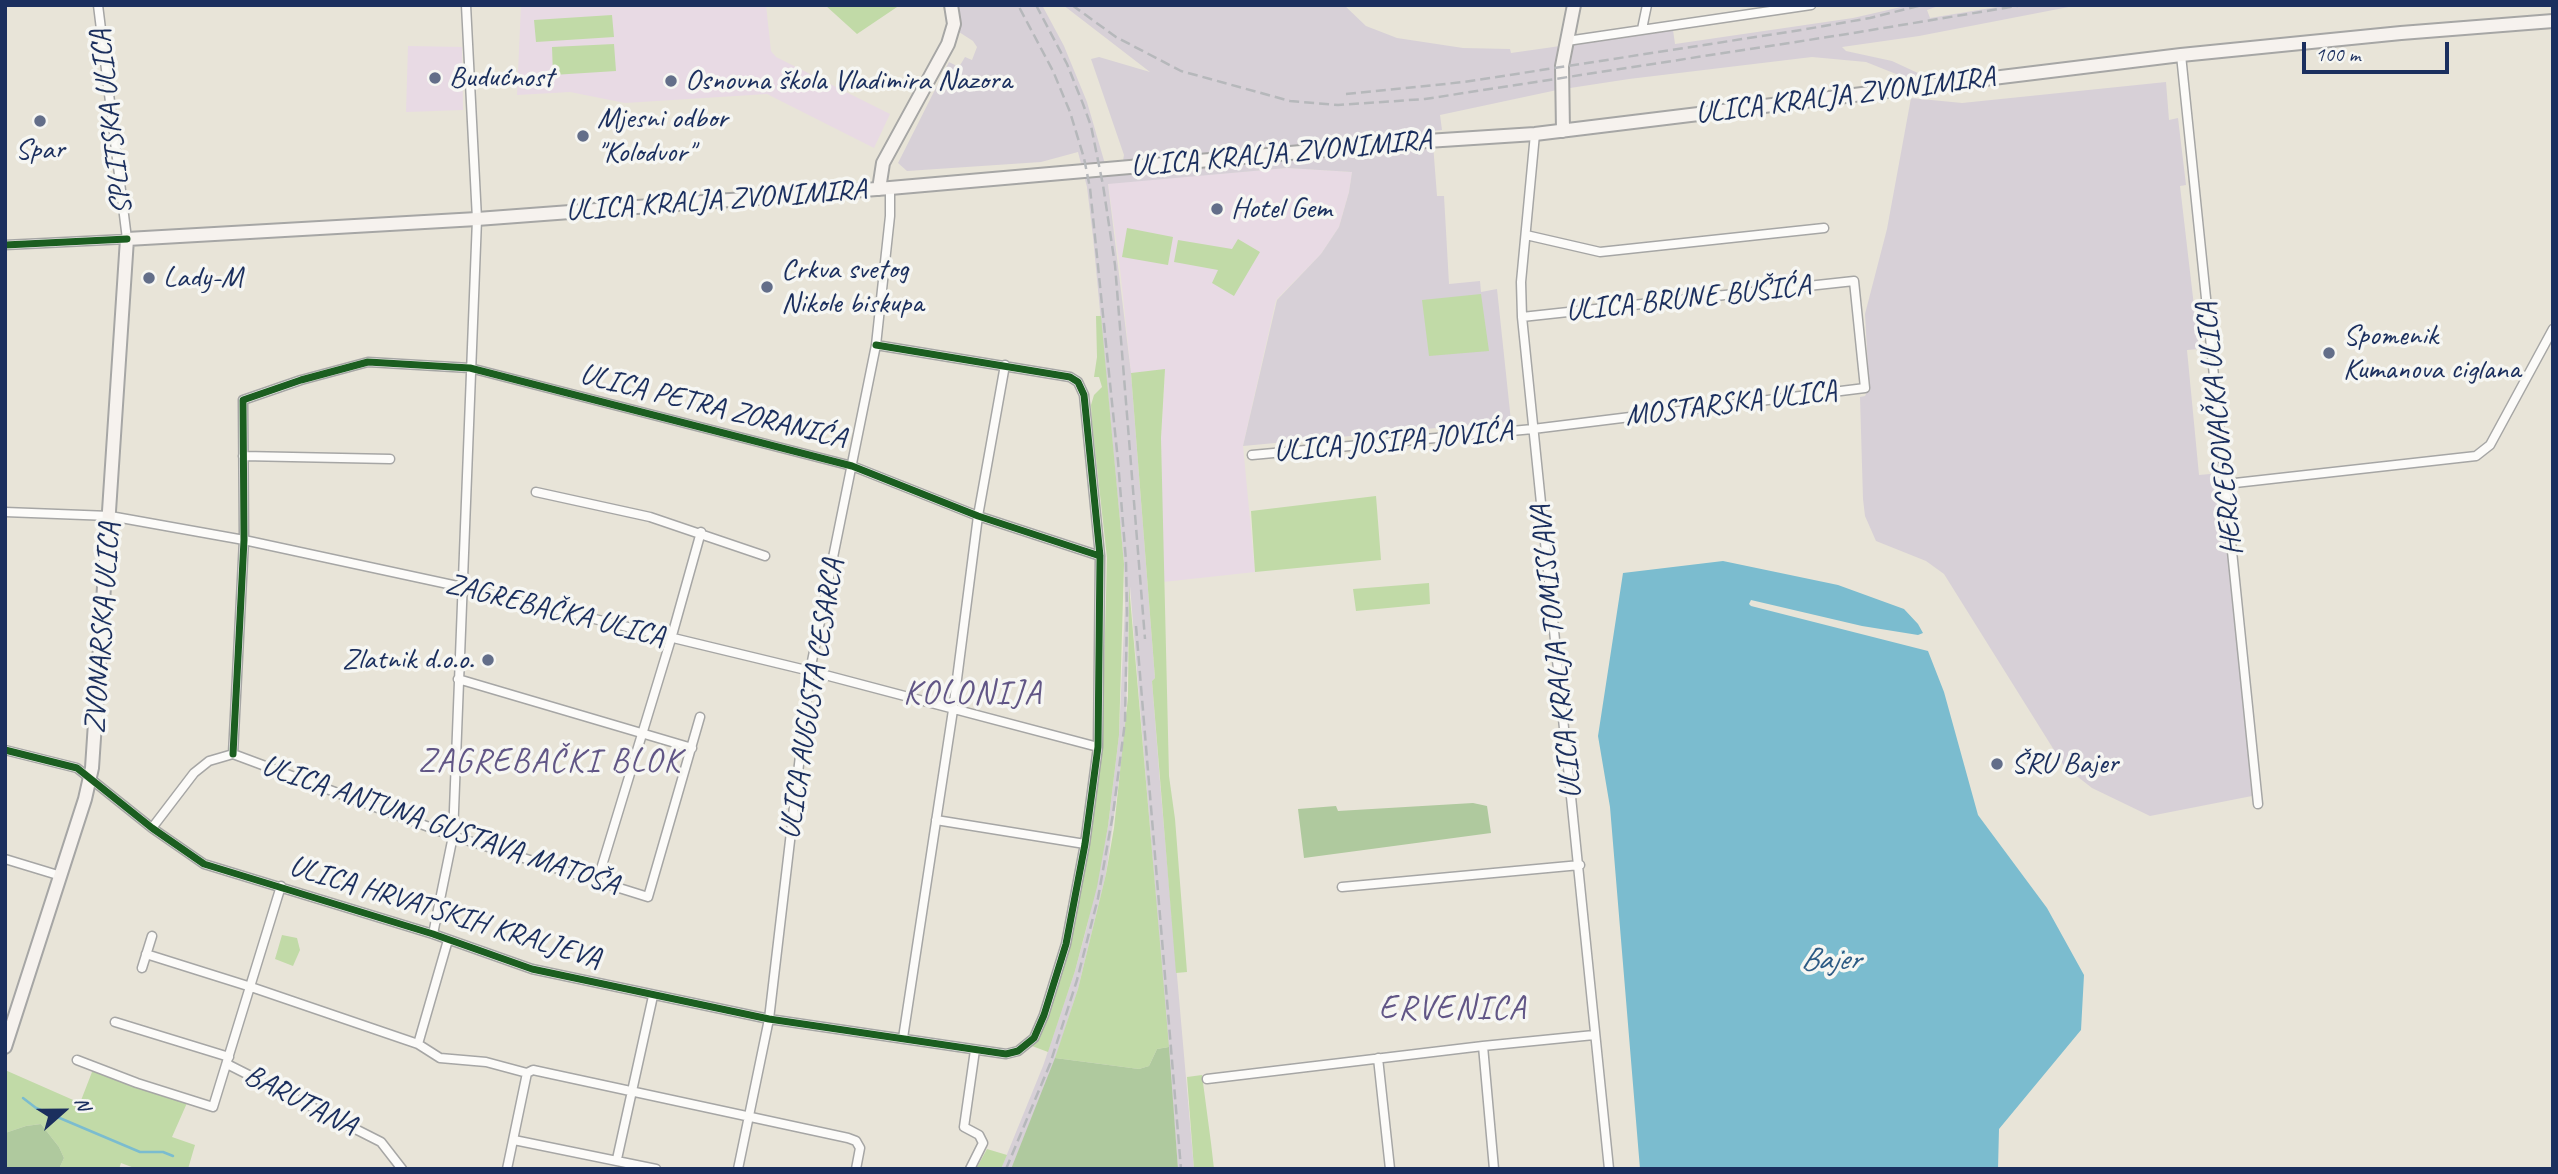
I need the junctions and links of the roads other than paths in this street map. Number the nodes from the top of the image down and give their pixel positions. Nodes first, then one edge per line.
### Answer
1 (98, 5) edge
2 (466, 5) edge
3 (951, 5) edge
4 (1574, 5) edge
5 (1647, 5) edge
6 (1811, 5) edge
7 (1772, 9) edge
8 (2553, 21) edge
9 (1642, 29) junction
10 (1567, 40) junction
11 (2181, 55) junction
12 (1563, 131) junction
13 (1535, 134) junction
14 (884, 188) junction
15 (477, 219) junction
16 (1824, 228) dead end
17 (1525, 235) junction
18 (127, 239) junction
19 (5, 245) edge
20 (1854, 281) joint
21 (1522, 317) junction
22 (2553, 329) edge
23 (876, 345) junction
24 (1005, 365) junction
25 (470, 368) junction
26 (1533, 429) junction
27 (1252, 455) dead end
28 (243, 456) junction
29 (390, 459) dead end
30 (852, 466) junction
31 (2226, 484) junction
32 (536, 492) dead end
33 (5, 512) edge
34 (110, 516) junction
35 (978, 516) junction
36 (701, 533) junction
37 (244, 540) junction
38 (765, 556) dead end
39 (1100, 556) junction
40 (462, 587) junction
41 (671, 639) junction
42 (810, 671) junction
43 (458, 679) junction
44 (953, 710) junction
45 (701, 717) dead end
46 (642, 734) junction
47 (1098, 747) junction
48 (692, 748) junction
49 (5, 750) edge
50 (233, 754) junction
51 (91, 777) junction
52 (2258, 804) dead end
53 (936, 821) junction
54 (152, 828) junction
55 (453, 836) junction
56 (1085, 844) junction
57 (5, 859) edge
58 (1580, 865) junction
59 (61, 876) junction
60 (597, 882) junction
61 (281, 886) junction
62 (1342, 887) dead end
63 (433, 933) junction
64 (152, 936) dead end
65 (448, 940) junction
66 (146, 954) junction
67 (142, 968) dead end
68 (251, 986) junction
69 (653, 996) junction
70 (769, 1019) junction
71 (116, 1022) dead end
72 (1594, 1035) junction
73 (904, 1038) junction
74 (418, 1044) junction
75 (1483, 1046) junction
76 (5, 1047) edge
77 (975, 1050) junction
78 (1378, 1058) junction
79 (77, 1060) dead end
80 (228, 1061) junction
81 (527, 1073) junction
82 (1207, 1079) dead end
83 (633, 1092) junction
84 (750, 1117) junction
85 (514, 1140) junction
86 (617, 1159) junction
87 (402, 1169) edge
88 (508, 1169) edge
89 (656, 1169) edge
90 (738, 1169) edge
91 (856, 1169) edge
92 (970, 1169) edge
93 (1390, 1169) edge
94 (1494, 1169) edge
95 (1609, 1169) edge

1 - 18 street, SPLITSKA ULICA
2 - 15 street
3 - 14 main road
4 - 10 main road
5 - 9 street
6 - 7 street
7 - 9 street
8 - 11 main road, ULICA KRALJA ZVONIMIRA
9 - 10 street
10 - 12 main road
11 - 12 main road, ULICA KRALJA ZVONIMIRA
11 - 31 street, HERCEGOVAČKA ULICA
12 - 13 main road, ULICA KRALJA ZVONIMIRA
13 - 14 main road, ULICA KRALJA ZVONIMIRA
13 - 17 street, ULICA KRALJA TOMISLAVA
14 - 15 main road, ULICA KRALJA ZVONIMIRA
14 - 23 street, ULICA AUGUSTA CESARCA
15 - 18 main road, ULICA KRALJA ZVONIMIRA
15 - 25 street
16 - 17 street
17 - 21 street, ULICA KRALJA TOMISLAVA
18 - 19 street, ULICA KRALJA ZVONIMIRA
18 - 34 main road, ZVONARSKA ULICA
20 - 21 street, ULICA BRUNE BUŠIĆA
20 - 26 street, MOSTARSKA ULICA
21 - 26 street, ULICA KRALJA TOMISLAVA
22 - 31 street
23 - 24 street
23 - 30 street, ULICA AUGUSTA CESARCA
24 - 35 street
24 - 39 street
25 - 28 street, ULICA PETRA ZORANIĆA
25 - 30 street, ULICA PETRA ZORANIĆA
25 - 40 street
26 - 27 street, ULICA JOSIPA JOVIĆA
26 - 58 street, ULICA KRALJA TOMISLAVA
28 - 29 street
28 - 37 street, ULICA ANTUNA GUSTAVA MATOŠA
30 - 35 street, ULICA PETRA ZORANIĆA
30 - 42 street, ULICA AUGUSTA CESARCA
31 - 52 street, HERCEGOVAČKA ULICA
32 - 36 street
33 - 34 street, ZAGREBAČKA ULICA
34 - 37 street, ZAGREBAČKA ULICA
34 - 51 main road, ZVONARSKA ULICA
35 - 39 street, ULICA PETRA ZORANIĆA
35 - 44 street
36 - 38 street
36 - 41 street
37 - 40 street, ZAGREBAČKA ULICA
37 - 50 street, ULICA ANTUNA GUSTAVA MATOŠA
39 - 47 street
40 - 41 street, ZAGREBAČKA ULICA
40 - 43 street
41 - 42 street, ZAGREBAČKA ULICA
41 - 46 street
42 - 44 street, ZAGREBAČKA ULICA
42 - 70 street, ULICA AUGUSTA CESARCA
43 - 46 street
43 - 55 street
44 - 47 street, ZAGREBAČKA ULICA
44 - 53 street
45 - 48 street
46 - 48 street
46 - 60 street
47 - 56 street
48 - 60 street, ULICA ANTUNA GUSTAVA MATOŠA
49 - 51 street, ULICA HRVATSKIH KRALJEVA
50 - 54 street, ULICA ANTUNA GUSTAVA MATOŠA
50 - 55 street, ULICA ANTUNA GUSTAVA MATOŠA
51 - 54 street, ULICA HRVATSKIH KRALJEVA
51 - 59 main road, ZVONARSKA ULICA
53 - 56 street
53 - 73 street
54 - 61 street, ULICA HRVATSKIH KRALJEVA
55 - 60 street, ULICA ANTUNA GUSTAVA MATOŠA
55 - 63 street
56 - 77 street, ULICA HRVATSKIH KRALJEVA
57 - 59 street
58 - 62 street
58 - 72 street, ULICA KRALJA TOMISLAVA
59 - 76 main road, ZVONARSKA ULICA
61 - 63 street, ULICA HRVATSKIH KRALJEVA
61 - 68 street
63 - 65 street, ULICA HRVATSKIH KRALJEVA
64 - 66 street
65 - 69 street, ULICA HRVATSKIH KRALJEVA
65 - 74 street
66 - 67 street
66 - 68 street
68 - 74 street
68 - 80 street
69 - 70 street, ULICA HRVATSKIH KRALJEVA
69 - 83 street
70 - 73 street, ULICA HRVATSKIH KRALJEVA
70 - 84 street, ULICA AUGUSTA CESARCA
71 - 80 street, BARUTANA
72 - 75 street
72 - 95 street, ULICA KRALJA TOMISLAVA
73 - 77 street, ULICA HRVATSKIH KRALJEVA
74 - 81 street
75 - 78 street
75 - 94 street
77 - 92 street
78 - 82 street
78 - 93 street
79 - 80 street
80 - 87 street, BARUTANA
81 - 83 street
81 - 85 street
83 - 84 street
83 - 86 street
84 - 90 street, ULICA AUGUSTA CESARCA
84 - 91 street
85 - 86 street
85 - 88 street
86 - 89 street

